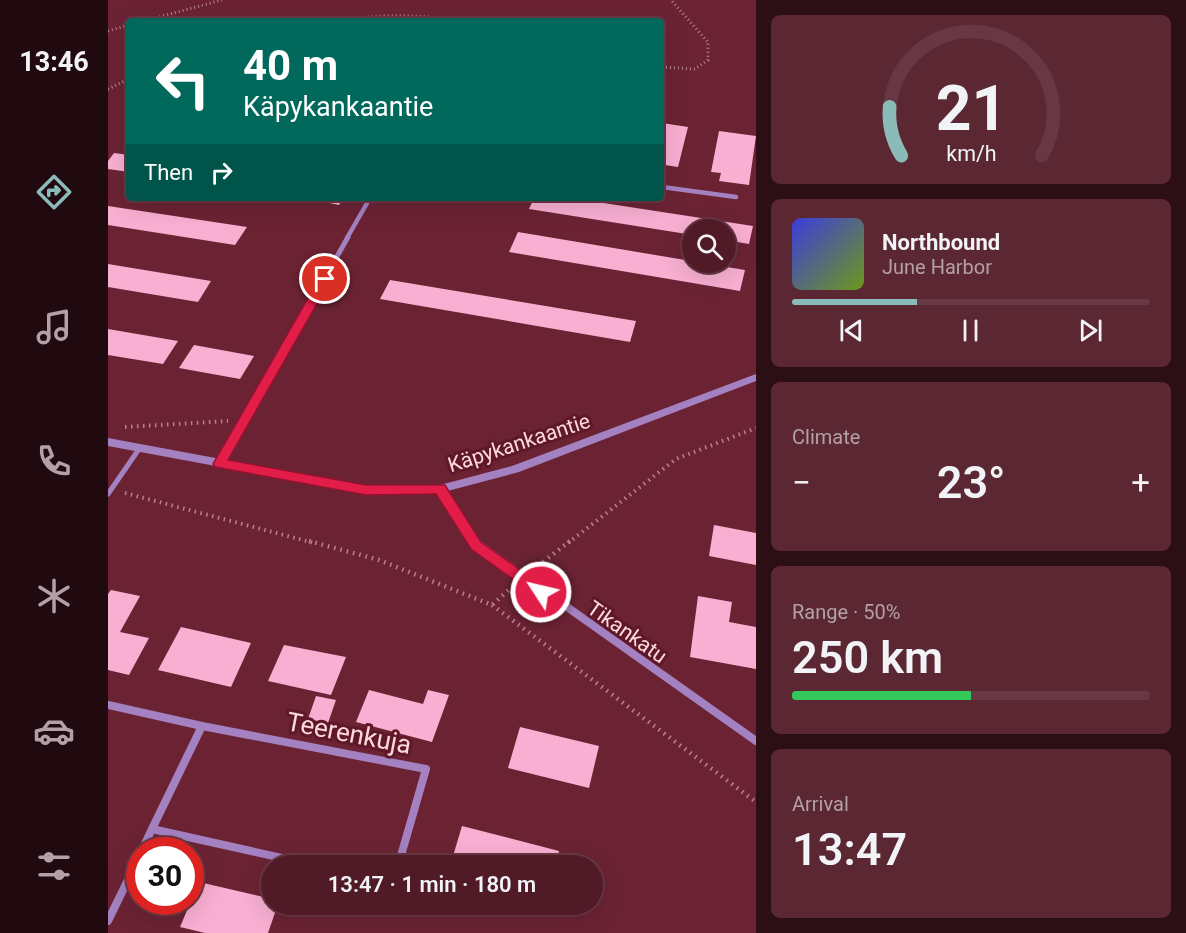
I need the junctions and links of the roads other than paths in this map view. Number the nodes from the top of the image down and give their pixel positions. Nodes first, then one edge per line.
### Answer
1 (664, 187) edge
2 (736, 198) dead end
3 (368, 201) edge
4 (756, 377) edge
5 (109, 442) edge
6 (139, 449) junction
7 (220, 464) junction
8 (440, 489) junction
9 (109, 492) edge
10 (108, 705) edge
11 (202, 726) junction
12 (756, 741) edge
13 (152, 829) junction
14 (148, 837) edge
15 (269, 855) edge
16 (401, 855) edge
17 (126, 884) edge
18 (108, 921) edge

1 - 2 street
3 - 7 street
4 - 8 street, Käpykankaantie
5 - 6 street, Käpykankaantie
6 - 7 street, Käpykankaantie
6 - 9 street
7 - 8 street, Käpykankaantie
8 - 12 street, Tikankatu
10 - 11 street, Teerenkuja
11 - 13 street
11 - 16 street, Teerenkuja
13 - 14 street
13 - 15 street
17 - 18 street

